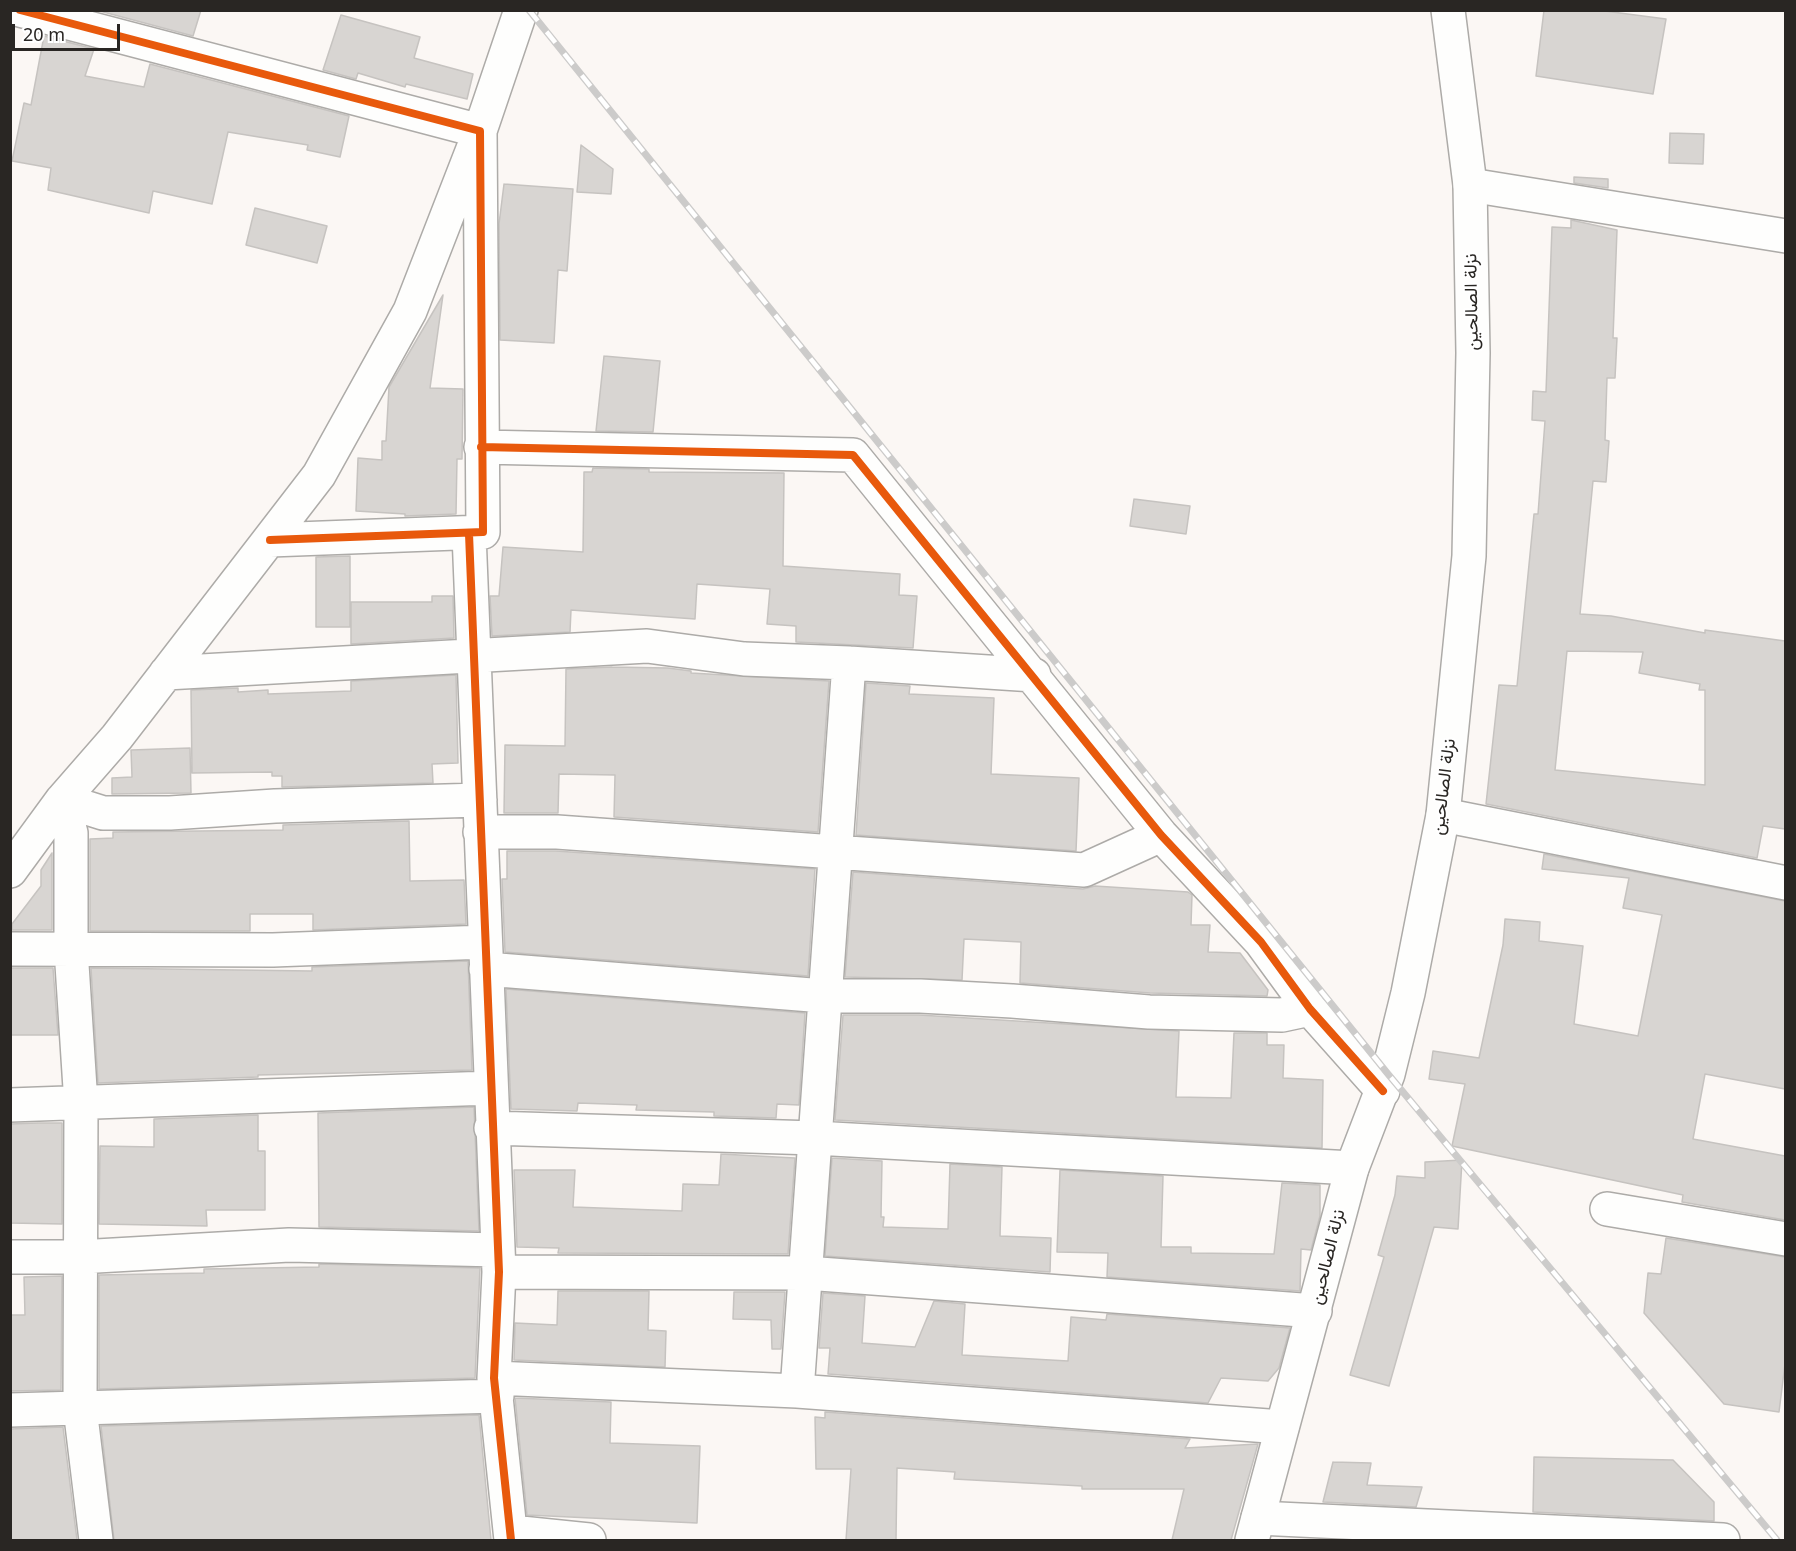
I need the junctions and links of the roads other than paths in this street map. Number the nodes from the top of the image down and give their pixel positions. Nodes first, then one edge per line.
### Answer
1 (20, 10) edge
2 (521, 10) edge
3 (1448, 10) edge
4 (116, 22) edge
5 (480, 131) junction
6 (1470, 185) junction
7 (1785, 236) edge
8 (481, 447) junction
9 (469, 534) junction
10 (270, 540) junction
11 (476, 655) junction
12 (849, 663) junction
13 (166, 673) junction
14 (1034, 675) junction
15 (62, 800) junction
16 (1443, 815) junction
17 (480, 816) junction
18 (1161, 835) junction
19 (834, 853) junction
20 (10, 871) edge
21 (1785, 884) edge
22 (10, 949) edge
23 (71, 949) junction
24 (486, 955) junction
25 (824, 996) junction
26 (1310, 1009) junction
27 (490, 1088) junction
28 (1383, 1091) junction
29 (81, 1104) junction
30 (10, 1105) edge
31 (491, 1128) junction
32 (815, 1138) junction
33 (1352, 1168) junction
34 (1607, 1209) dead end
35 (1785, 1239) edge
36 (10, 1257) edge
37 (79, 1257) junction
38 (498, 1261) junction
39 (806, 1273) junction
40 (1315, 1311) junction
41 (496, 1387) junction
42 (798, 1391) junction
43 (80, 1408) junction
44 (10, 1410) edge
45 (1282, 1427) junction
46 (1255, 1529) edge
47 (511, 1536) edge
48 (96, 1540) edge
49 (589, 1540) edge
50 (1723, 1540) edge

1 - 4 street
2 - 5 street
3 - 6 street, نزلة الصالحين
4 - 5 street
5 - 8 street
5 - 10 street
6 - 7 street
6 - 16 street, نزلة الصالحين
8 - 9 street
8 - 14 street
9 - 10 street
9 - 11 street
10 - 13 street
11 - 12 street
11 - 13 street
11 - 17 street
12 - 14 street
12 - 19 street
13 - 15 street
14 - 18 street
15 - 17 street
15 - 20 street
15 - 23 street
16 - 21 street
16 - 28 street, نزلة الصالحين
17 - 19 street
17 - 24 street
18 - 19 street
18 - 26 street
19 - 25 street
22 - 23 street
23 - 24 street
23 - 29 street
24 - 25 street
24 - 27 street
25 - 26 street
25 - 32 street
26 - 28 street
27 - 29 street
27 - 31 street
28 - 33 street, نزلة الصالحين
29 - 30 street
29 - 37 street
31 - 32 street
31 - 38 street
32 - 33 street
32 - 39 street
33 - 40 street, نزلة الصالحين
34 - 35 street
36 - 37 street
37 - 38 street
37 - 43 street
38 - 39 street
38 - 41 street
39 - 40 street
39 - 42 street
40 - 45 street, نزلة الصالحين
41 - 42 street
41 - 43 street
41 - 47 street
42 - 45 street
43 - 44 street
43 - 48 street
45 - 46 street, نزلة الصالحين
46 - 50 street
47 - 49 street

